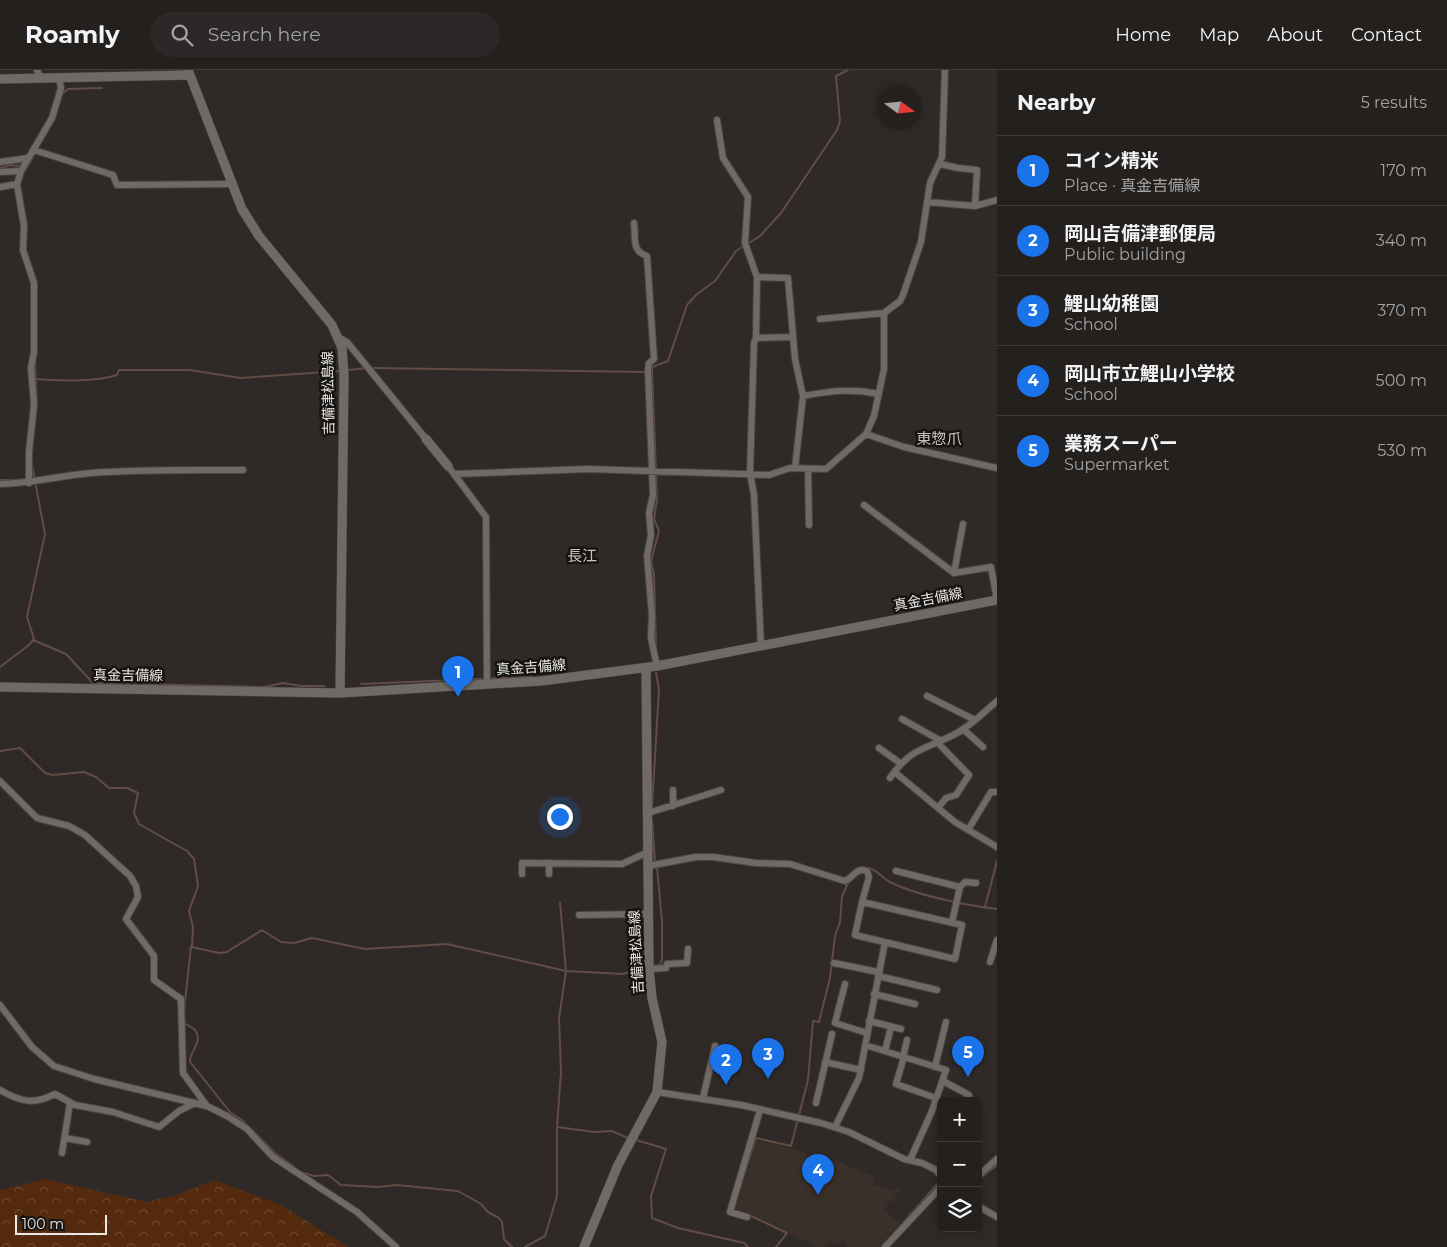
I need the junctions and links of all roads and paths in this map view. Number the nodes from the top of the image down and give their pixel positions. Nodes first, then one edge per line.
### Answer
1 (945, 70) edge
2 (189, 72) edge
3 (39, 74) edge
4 (59, 77) junction
5 (0, 79) edge
6 (717, 120) dead end
7 (36, 151) junction
8 (0, 162) edge
9 (940, 164) junction
10 (24, 166) junction
11 (0, 172) edge
12 (17, 184) junction
13 (231, 184) junction
14 (0, 187) edge
15 (997, 200) edge
16 (927, 202) junction
17 (974, 206) junction
18 (634, 223) dead end
19 (757, 277) junction
20 (884, 313) junction
21 (820, 319) dead end
22 (338, 337) junction
23 (794, 337) junction
24 (756, 338) junction
25 (879, 394) junction
26 (803, 396) junction
27 (866, 434) junction
28 (426, 439) joint
29 (448, 466) joint
30 (794, 468) junction
31 (997, 468) edge
32 (808, 469) junction
33 (243, 470) dead end
34 (652, 470) junction
35 (750, 473) junction
36 (455, 474) junction
37 (31, 481) junction
38 (0, 484) edge
39 (864, 505) dead end
40 (963, 524) dead end
41 (809, 525) dead end
42 (954, 573) junction
43 (997, 600) edge
44 (761, 646) junction
45 (657, 666) junction
46 (646, 668) junction
47 (487, 684) junction
48 (0, 687) edge
49 (340, 693) junction
50 (927, 696) dead end
51 (997, 701) edge
52 (902, 719) dead end
53 (975, 720) junction
54 (963, 729) junction
55 (939, 742) junction
56 (983, 747) dead end
57 (879, 748) dead end
58 (900, 763) junction
59 (897, 774) dead end
60 (890, 778) dead end
61 (0, 781) edge
62 (673, 790) dead end
63 (720, 790) dead end
64 (997, 792) edge
65 (673, 806) junction
66 (938, 808) junction
67 (648, 814) junction
68 (968, 830) junction
69 (997, 847) edge
70 (648, 852) junction
71 (549, 863) junction
72 (648, 866) junction
73 (896, 871) dead end
74 (522, 874) dead end
75 (550, 874) dead end
76 (976, 883) dead end
77 (960, 887) junction
78 (862, 902) junction
79 (648, 914) junction
80 (578, 915) dead end
81 (952, 922) junction
82 (997, 940) edge
83 (885, 942) junction
84 (688, 949) dead end
85 (990, 962) dead end
86 (834, 963) dead end
87 (649, 969) junction
88 (878, 974) junction
89 (845, 984) dead end
90 (937, 990) dead end
91 (874, 994) junction
92 (0, 1004) edge
93 (916, 1004) dead end
94 (869, 1021) junction
95 (946, 1022) dead end
96 (891, 1027) junction
97 (901, 1029) dead end
98 (867, 1032) junction
99 (832, 1034) dead end
100 (907, 1040) dead end
101 (865, 1045) junction
102 (715, 1046) dead end
103 (885, 1051) junction
104 (904, 1057) junction
105 (825, 1062) junction
106 (934, 1066) junction
107 (860, 1070) junction
108 (943, 1081) junction
109 (0, 1090) edge
110 (657, 1092) junction
111 (969, 1095) dead end
112 (938, 1097) edge
113 (703, 1098) junction
114 (937, 1102) edge
115 (70, 1103) junction
116 (195, 1103) junction
117 (816, 1103) dead end
118 (207, 1106) junction
119 (760, 1110) junction
120 (835, 1128) junction
121 (65, 1138) junction
122 (87, 1142) dead end
123 (62, 1153) dead end
124 (997, 1159) edge
125 (910, 1160) junction
126 (937, 1172) edge
127 (982, 1172) edge
128 (937, 1191) edge
129 (982, 1208) edge
130 (747, 1217) dead end
131 (997, 1217) edge
132 (396, 1247) edge
133 (584, 1247) edge
134 (885, 1247) edge

1 - 9 street
2 - 4 main road, 吉備津松島線
2 - 13 main road, 吉備津松島線
3 - 4 main road, 吉備津松島線
3 - 5 main road, 吉備津松島線
4 - 7 street
6 - 19 street
7 - 10 street
7 - 13 street
8 - 10 street
9 - 16 street
9 - 17 street
10 - 11 street
10 - 12 street
12 - 14 street
12 - 37 street
13 - 22 main road, 吉備津松島線
15 - 17 street
16 - 17 street
16 - 20 street
18 - 34 street
19 - 23 street
19 - 24 street
20 - 21 street
20 - 25 street
22 - 28 street
22 - 49 main road, 吉備津松島線
23 - 24 street
23 - 26 street
24 - 35 street
25 - 26 street
25 - 27 street
26 - 30 street
27 - 31 street
27 - 32 street
28 - 29 main road
29 - 36 street
30 - 32 street
30 - 35 street
32 - 41 street
33 - 37 street
34 - 35 street
34 - 36 street
34 - 45 street
35 - 44 street
36 - 47 street
37 - 38 street
39 - 42 street
40 - 42 street
42 - 43 street
43 - 44 main road, 真金吉備線
44 - 45 main road, 真金吉備線
45 - 46 main road, 真金吉備線
46 - 47 main road, 真金吉備線
46 - 67 main road, 吉備津松島線
47 - 49 main road, 真金吉備線
48 - 49 main road, 真金吉備線
50 - 53 street
51 - 53 street
52 - 55 street
53 - 54 street
54 - 55 street
54 - 56 street
55 - 58 street
55 - 66 street
57 - 58 street
58 - 60 street
59 - 66 street
61 - 118 street
62 - 65 street
63 - 65 street
64 - 68 street
65 - 67 street
66 - 68 street
67 - 70 main road, 吉備津松島線
68 - 69 street
70 - 71 street
70 - 72 main road, 吉備津松島線
71 - 74 street
71 - 75 street
72 - 78 street
72 - 79 main road, 吉備津松島線
73 - 77 street
76 - 77 street
77 - 81 street
78 - 81 street
78 - 83 street
79 - 80 street
79 - 87 main road, 吉備津松島線
81 - 83 street
82 - 85 street
83 - 88 street
84 - 87 street
86 - 88 street
87 - 110 main road, 吉備津松島線
88 - 90 street
88 - 91 street
89 - 98 street
91 - 93 street
91 - 94 street
92 - 116 street
94 - 96 street
94 - 98 street
95 - 106 street
96 - 97 street
96 - 103 street
98 - 101 street
99 - 105 street
100 - 104 street
101 - 103 street
101 - 107 street
102 - 113 street
103 - 104 street
104 - 106 street
104 - 114 street
105 - 107 street
105 - 117 street
106 - 108 street
107 - 120 street
108 - 111 street
108 - 112 street
109 - 115 street
110 - 113 street
110 - 133 main road, 吉備津松島線
113 - 119 street
114 - 125 street
115 - 116 street
115 - 121 street
116 - 118 street
118 - 132 street
119 - 120 street
119 - 130 street
120 - 125 street
121 - 122 street
121 - 123 street
124 - 127 street
125 - 126 street
128 - 134 street
129 - 131 street

